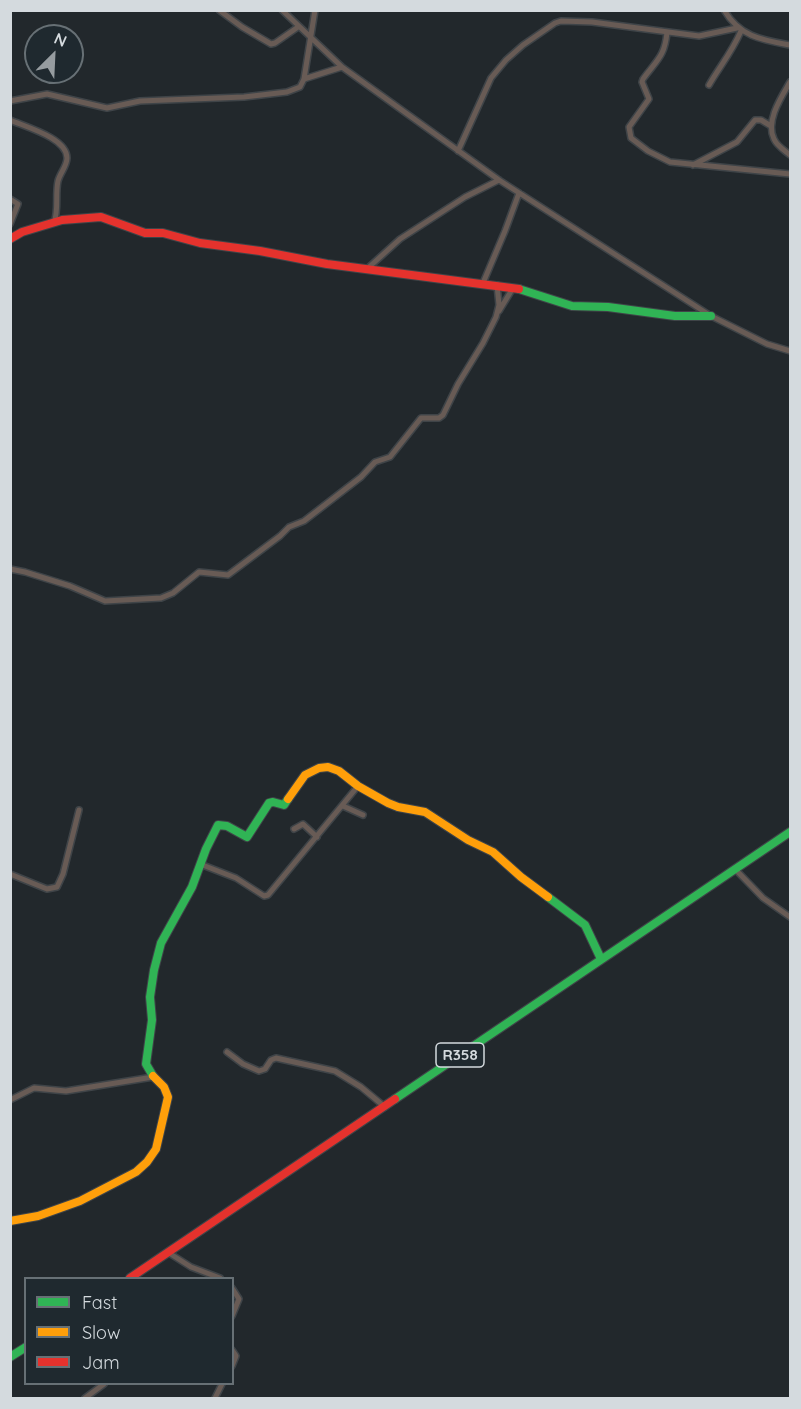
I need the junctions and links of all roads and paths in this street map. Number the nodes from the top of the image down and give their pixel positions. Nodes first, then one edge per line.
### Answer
1 (219, 10) edge
2 (282, 10) edge
3 (315, 10) edge
4 (724, 10) edge
5 (298, 27) junction
6 (739, 30) junction
7 (667, 32) junction
8 (310, 39) junction
9 (790, 45) edge
10 (342, 66) junction
11 (304, 79) junction
12 (790, 82) edge
13 (709, 85) dead end
14 (10, 101) edge
15 (10, 120) edge
16 (771, 126) junction
17 (458, 151) junction
18 (790, 155) edge
19 (693, 165) junction
20 (790, 174) edge
21 (499, 180) junction
22 (519, 193) junction
23 (10, 199) edge
24 (54, 223) junction
25 (10, 224) edge
26 (10, 239) edge
27 (368, 268) junction
28 (483, 283) junction
29 (497, 285) junction
30 (513, 288) junction
31 (498, 312) junction
32 (711, 316) junction
33 (790, 351) edge
34 (10, 569) edge
35 (358, 786) junction
36 (343, 806) junction
37 (80, 810) dead end
38 (363, 815) dead end
39 (294, 830) dead end
40 (790, 832) edge
41 (317, 837) junction
42 (200, 864) junction
43 (735, 869) junction
44 (10, 874) edge
45 (790, 917) edge
46 (601, 959) junction
47 (227, 1052) dead end
48 (153, 1077) junction
49 (10, 1100) edge
50 (385, 1107) junction
51 (10, 1221) edge
52 (169, 1253) junction
53 (132, 1277) edge
54 (217, 1277) edge
55 (234, 1291) edge
56 (234, 1311) edge
57 (24, 1348) edge
58 (10, 1357) edge
59 (101, 1385) edge
60 (85, 1398) edge

1 - 5 street
2 - 5 street
3 - 8 street
4 - 6 street
5 - 8 street
6 - 7 street
6 - 9 street
6 - 13 street
7 - 17 street
7 - 19 street
8 - 10 street
8 - 11 street
10 - 11 street
10 - 17 street
11 - 14 street
12 - 16 street
15 - 24 street
16 - 18 street
16 - 19 street
17 - 21 street
19 - 20 street
21 - 22 street
21 - 27 street
22 - 28 street
22 - 32 street
23 - 25 street
24 - 26 street
24 - 27 street
27 - 28 street
28 - 29 street
29 - 30 street
29 - 31 street
30 - 31 street
30 - 32 street
31 - 34 street
32 - 33 street
35 - 36 street
35 - 42 street
35 - 46 street
36 - 38 street
36 - 41 street
37 - 44 street
39 - 41 street
40 - 43 street, R358
41 - 42 street
42 - 48 street
43 - 45 street
43 - 46 street, R358
46 - 50 street, R358
47 - 50 street
48 - 49 street
48 - 51 street
50 - 52 street, R358
52 - 53 street, R358
52 - 54 street
55 - 56 street
57 - 58 street
59 - 60 street

